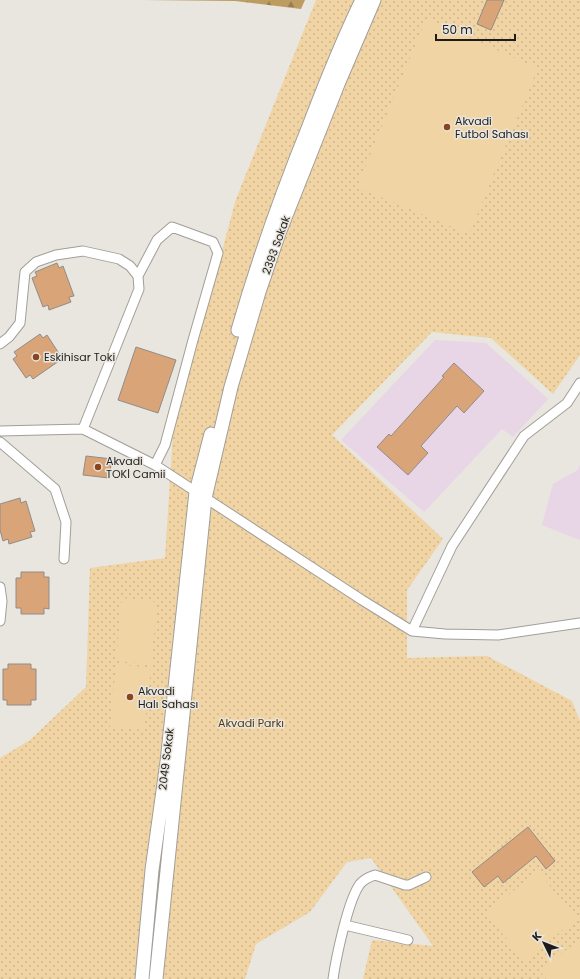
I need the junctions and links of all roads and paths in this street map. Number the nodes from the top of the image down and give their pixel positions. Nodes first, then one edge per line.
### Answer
1 (362, 0) edge
2 (374, 0) edge
3 (138, 276) junction
4 (0, 344) edge
5 (580, 383) edge
6 (83, 429) junction
7 (0, 430) edge
8 (0, 442) edge
9 (155, 465) junction
10 (200, 495) junction
11 (64, 559) dead end
12 (0, 587) edge
13 (0, 621) edge
14 (580, 623) edge
15 (412, 631) junction
16 (426, 877) dead end
17 (345, 925) junction
18 (408, 940) dead end
19 (331, 978) edge
20 (142, 979) edge
21 (156, 979) edge

1 - 10 main road, 2393 Sokak
2 - 10 main road, 2393 Sokak
3 - 4 street
3 - 6 street
3 - 9 street
5 - 15 street
6 - 7 street
6 - 9 street
8 - 11 street
9 - 10 street
10 - 15 street
10 - 20 main road, 2049 Sokak
10 - 21 main road, 2049 Sokak
12 - 13 street
14 - 15 street
16 - 17 street
17 - 18 street
17 - 19 street

